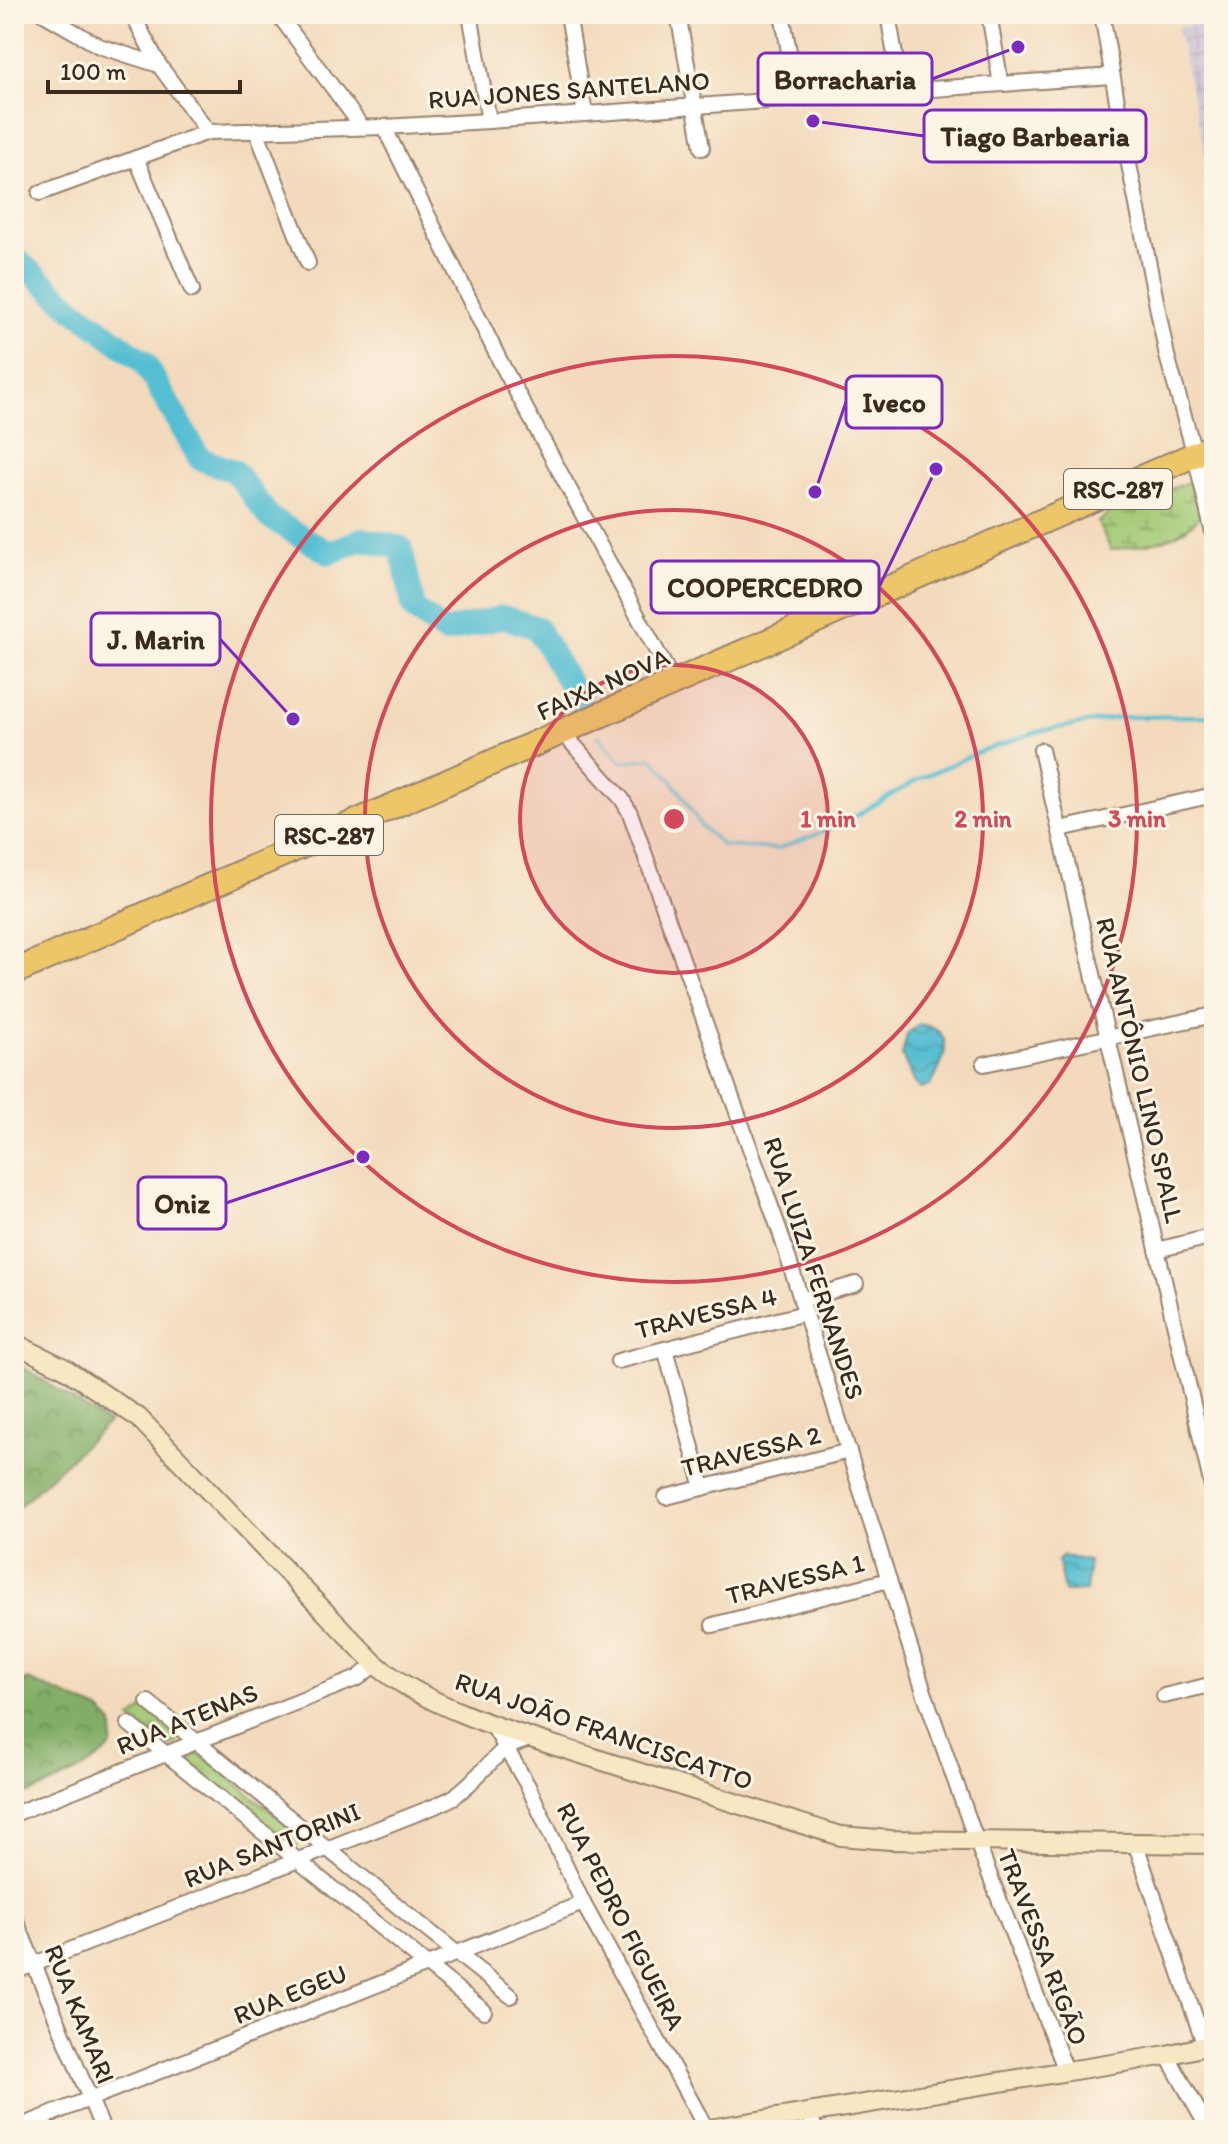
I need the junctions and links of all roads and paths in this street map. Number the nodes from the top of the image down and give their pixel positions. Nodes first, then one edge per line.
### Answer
1 (44, 14) edge
2 (132, 14) edge
3 (278, 14) edge
4 (470, 14) edge
5 (568, 14) edge
6 (678, 14) edge
7 (782, 14) edge
8 (888, 14) edge
9 (989, 14) edge
10 (1102, 14) edge
11 (159, 65) junction
12 (1112, 76) junction
13 (1001, 84) junction
14 (901, 91) junction
15 (798, 99) junction
16 (695, 106) junction
17 (585, 114) junction
18 (489, 121) junction
19 (362, 127) junction
20 (384, 127) junction
21 (256, 130) junction
22 (208, 132) junction
23 (702, 148) dead end
24 (136, 158) junction
25 (40, 193) dead end
26 (308, 263) dead end
27 (192, 290) dead end
28 (1204, 451) edge
29 (1214, 538) edge
30 (674, 683) junction
31 (563, 733) junction
32 (1041, 750) dead end
33 (1214, 795) edge
34 (1060, 829) junction
35 (14, 972) edge
36 (1214, 1015) edge
37 (1108, 1038) junction
38 (984, 1064) dead end
39 (1214, 1236) edge
40 (1157, 1250) junction
41 (856, 1284) dead end
42 (803, 1306) junction
43 (14, 1343) edge
44 (665, 1349) junction
45 (618, 1361) dead end
46 (849, 1451) junction
47 (1210, 1460) edge
48 (703, 1488) junction
49 (1214, 1495) edge
50 (666, 1497) dead end
51 (889, 1580) junction
52 (713, 1625) dead end
53 (375, 1664) junction
54 (1214, 1684) edge
55 (1164, 1696) dead end
56 (148, 1702) dead end
57 (129, 1724) dead end
58 (492, 1724) junction
59 (532, 1738) junction
60 (197, 1742) junction
61 (505, 1748) junction
62 (166, 1754) junction
63 (14, 1814) edge
64 (976, 1840) junction
65 (1135, 1842) junction
66 (1214, 1844) edge
67 (328, 1848) junction
68 (296, 1861) junction
69 (583, 1903) junction
70 (14, 1916) edge
71 (457, 1953) junction
72 (34, 1964) junction
73 (427, 1966) junction
74 (14, 1972) edge
75 (511, 1996) dead end
76 (484, 2011) dead end
77 (1209, 2045) edge
78 (1167, 2055) junction
79 (1066, 2071) junction
80 (90, 2099) junction
81 (808, 2113) junction
82 (14, 2129) edge
83 (103, 2130) edge
84 (705, 2130) edge
85 (816, 2130) edge
86 (1209, 2130) edge

1 - 11 street
2 - 11 street
3 - 19 street
4 - 18 street
5 - 17 street
6 - 16 street
7 - 15 street
8 - 14 street
9 - 13 street
10 - 12 street
11 - 22 street
12 - 13 street, RUA JONES SANTELANO
12 - 28 street
13 - 14 street, RUA JONES SANTELANO
14 - 15 street, RUA JONES SANTELANO
15 - 16 street, RUA JONES SANTELANO
16 - 17 street, RUA JONES SANTELANO
16 - 23 street
17 - 18 street, RUA JONES SANTELANO
18 - 20 street, RUA JONES SANTELANO
19 - 20 street, RUA JONES SANTELANO
19 - 21 street, RUA JONES SANTELANO
20 - 30 street
21 - 22 street, RUA JONES SANTELANO
21 - 26 street
22 - 24 street, RUA JONES SANTELANO
24 - 25 street, RUA JONES SANTELANO
24 - 27 street
28 - 29 street
28 - 30 highway, FAIXA NOVA / RSC-287
30 - 31 highway, FAIXA NOVA / RSC-287
31 - 35 highway, FAIXA NOVA / RSC-287
31 - 42 street, RUA LUIZA FERNANDES
32 - 34 street, RUA ANTÔNIO LINO SPALL
33 - 34 street
34 - 37 street, RUA ANTÔNIO LINO SPALL
36 - 37 street
37 - 38 street
37 - 40 street, RUA ANTÔNIO LINO SPALL
39 - 40 street
40 - 47 street, RUA ANTÔNIO LINO SPALL
41 - 42 street, TRAVESSA 4
42 - 44 street, TRAVESSA 4
42 - 46 street, RUA LUIZA FERNANDES
43 - 53 street, RUA JOÃO FRANCISCATTO
44 - 45 street, TRAVESSA 4
44 - 48 street
46 - 48 street, TRAVESSA 2
46 - 51 street, RUA LUIZA FERNANDES
47 - 49 street, RUA ANTÔNIO LINO SPALL
48 - 50 street, TRAVESSA 2
51 - 52 street, TRAVESSA 1
51 - 64 street, RUA LUIZA FERNANDES
53 - 58 street, RUA JOÃO FRANCISCATTO
53 - 60 street, RUA ATENAS
54 - 55 street
56 - 60 street
57 - 62 street
58 - 59 street, RUA JOÃO FRANCISCATTO
58 - 61 street, RUA PEDRO FIGUEIRA
59 - 61 street, RUA SANTORINI
59 - 64 street, RUA JOÃO FRANCISCATTO
60 - 62 street, RUA ATENAS
60 - 67 street
61 - 67 street, RUA SANTORINI
61 - 69 street, RUA PEDRO FIGUEIRA
62 - 63 street, RUA ATENAS
62 - 68 street
64 - 65 street, RUA JOÃO FRANCISCATTO
64 - 79 street, TRAVESSA RIGÃO
65 - 66 street, RUA JOÃO FRANCISCATTO
65 - 77 street
67 - 68 street, RUA SANTORINI
67 - 71 street
68 - 72 street, RUA SANTORINI
68 - 73 street
69 - 71 street, RUA EGEU
69 - 84 street, RUA PEDRO FIGUEIRA
70 - 72 street, RUA KAMARI
71 - 73 street, RUA EGEU
71 - 75 street
72 - 74 street, RUA SANTORINI
72 - 80 street, RUA KAMARI
73 - 76 street
73 - 80 street, RUA EGEU
77 - 78 street
78 - 79 street
78 - 86 street
79 - 81 street
80 - 82 street, RUA EGEU
80 - 83 street, RUA KAMARI
81 - 84 street
81 - 85 street

